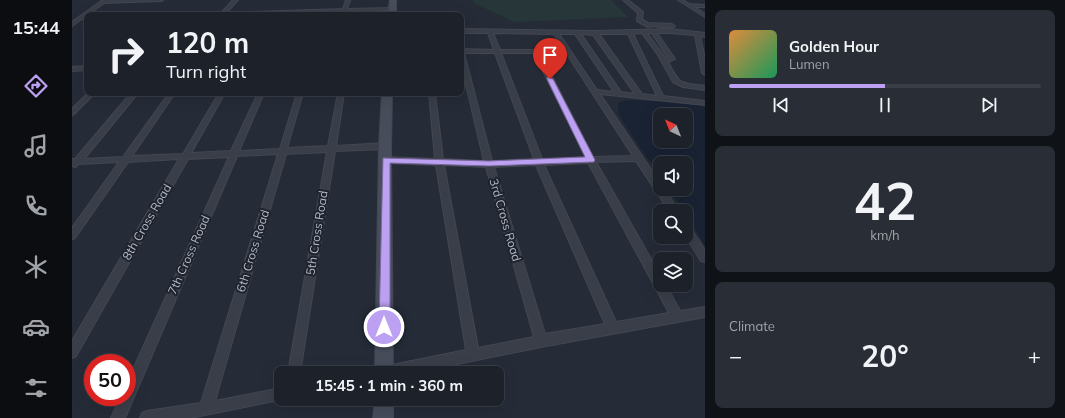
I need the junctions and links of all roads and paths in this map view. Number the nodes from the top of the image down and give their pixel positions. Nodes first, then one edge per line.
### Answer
1 (161, 0) edge
2 (236, 0) edge
3 (348, 0) edge
4 (393, 0) edge
5 (618, 0) edge
6 (625, 0) edge
7 (680, 0) edge
8 (105, 1) edge
9 (688, 5) junction
10 (705, 6) edge
11 (89, 12) edge
12 (225, 12) edge
13 (344, 12) edge
14 (392, 12) edge
15 (84, 15) edge
16 (640, 16) junction
17 (705, 16) edge
18 (84, 21) edge
19 (73, 23) edge
20 (646, 24) junction
21 (464, 31) edge
22 (490, 31) junction
23 (663, 31) junction
24 (705, 31) edge
25 (555, 32) junction
26 (654, 32) junction
27 (577, 33) junction
28 (595, 33) junction
29 (630, 33) junction
30 (644, 33) junction
31 (697, 34) junction
32 (705, 35) edge
33 (464, 51) edge
34 (498, 51) junction
35 (536, 52) junction
36 (569, 52) junction
37 (703, 53) edge
38 (664, 61) junction
39 (464, 63) edge
40 (84, 68) edge
41 (72, 69) edge
42 (84, 69) edge
43 (705, 73) edge
44 (72, 78) edge
45 (705, 88) edge
46 (596, 92) junction
47 (619, 94) junction
48 (89, 96) edge
49 (132, 96) edge
50 (170, 96) edge
51 (220, 96) edge
52 (260, 96) edge
53 (299, 96) edge
54 (340, 96) edge
55 (387, 96) edge
56 (432, 96) edge
57 (640, 96) junction
58 (661, 98) junction
59 (705, 104) edge
60 (72, 113) edge
61 (385, 146) junction
62 (331, 148) junction
63 (284, 151) junction
64 (233, 155) junction
65 (184, 157) junction
66 (124, 160) junction
67 (386, 160) junction
68 (439, 162) junction
69 (641, 162) junction
70 (74, 164) edge
71 (593, 164) junction
72 (542, 167) junction
73 (490, 169) junction
74 (669, 204) edge
75 (72, 235) edge
76 (693, 240) edge
77 (705, 258) edge
78 (705, 312) edge
79 (677, 316) junction
80 (613, 329) junction
81 (541, 341) junction
82 (72, 352) edge
83 (473, 355) junction
84 (295, 366) edge
85 (383, 366) edge
86 (418, 366) edge
87 (274, 395) edge
88 (384, 406) edge
89 (206, 409) junction
90 (118, 418) edge
91 (147, 418) edge
92 (384, 418) edge

1 - 8 street
2 - 12 street
3 - 13 street
4 - 14 main road
5 - 16 street
6 - 16 street
7 - 9 street
8 - 11 street
9 - 10 street
9 - 17 street
15 - 19 street
16 - 20 street
18 - 19 street
20 - 23 street
20 - 24 street
21 - 22 street
22 - 25 street
22 - 34 street
23 - 26 street
23 - 31 street
25 - 27 street
25 - 36 street
26 - 30 street
26 - 38 street
27 - 28 street
27 - 47 street
28 - 29 street
28 - 57 street
29 - 30 street
29 - 58 street
30 - 38 street
31 - 32 street
31 - 37 street
33 - 34 street
34 - 35 street
34 - 72 street
35 - 36 street
35 - 71 street
36 - 46 street
37 - 43 street
38 - 45 street
39 - 73 street, 3rd Cross Road
40 - 41 street
42 - 44 street
46 - 47 street
46 - 69 street
47 - 57 street
48 - 60 street
49 - 70 street
50 - 66 street
51 - 65 street, 8th Cross Road
52 - 64 street, 7th Cross Road
53 - 63 street, 6th Cross Road
54 - 62 street, 5th Cross Road
55 - 61 main road
56 - 68 street
57 - 58 street
58 - 59 street
61 - 62 street
61 - 67 main road
62 - 63 street
62 - 84 street, 5th Cross Road
63 - 64 street
63 - 89 street, 6th Cross Road
64 - 65 street
64 - 90 street, 7th Cross Road
65 - 66 street
65 - 82 street, 8th Cross Road
66 - 70 street
66 - 75 street
67 - 68 street
67 - 85 main road
68 - 73 street
68 - 83 street
69 - 71 street
69 - 74 street
71 - 72 street
71 - 79 street
72 - 73 street
72 - 80 street
73 - 81 street, 3rd Cross Road
76 - 77 street
78 - 79 street
79 - 80 street
80 - 81 street
81 - 83 street
83 - 86 street
87 - 89 street
88 - 92 main road
89 - 91 street

